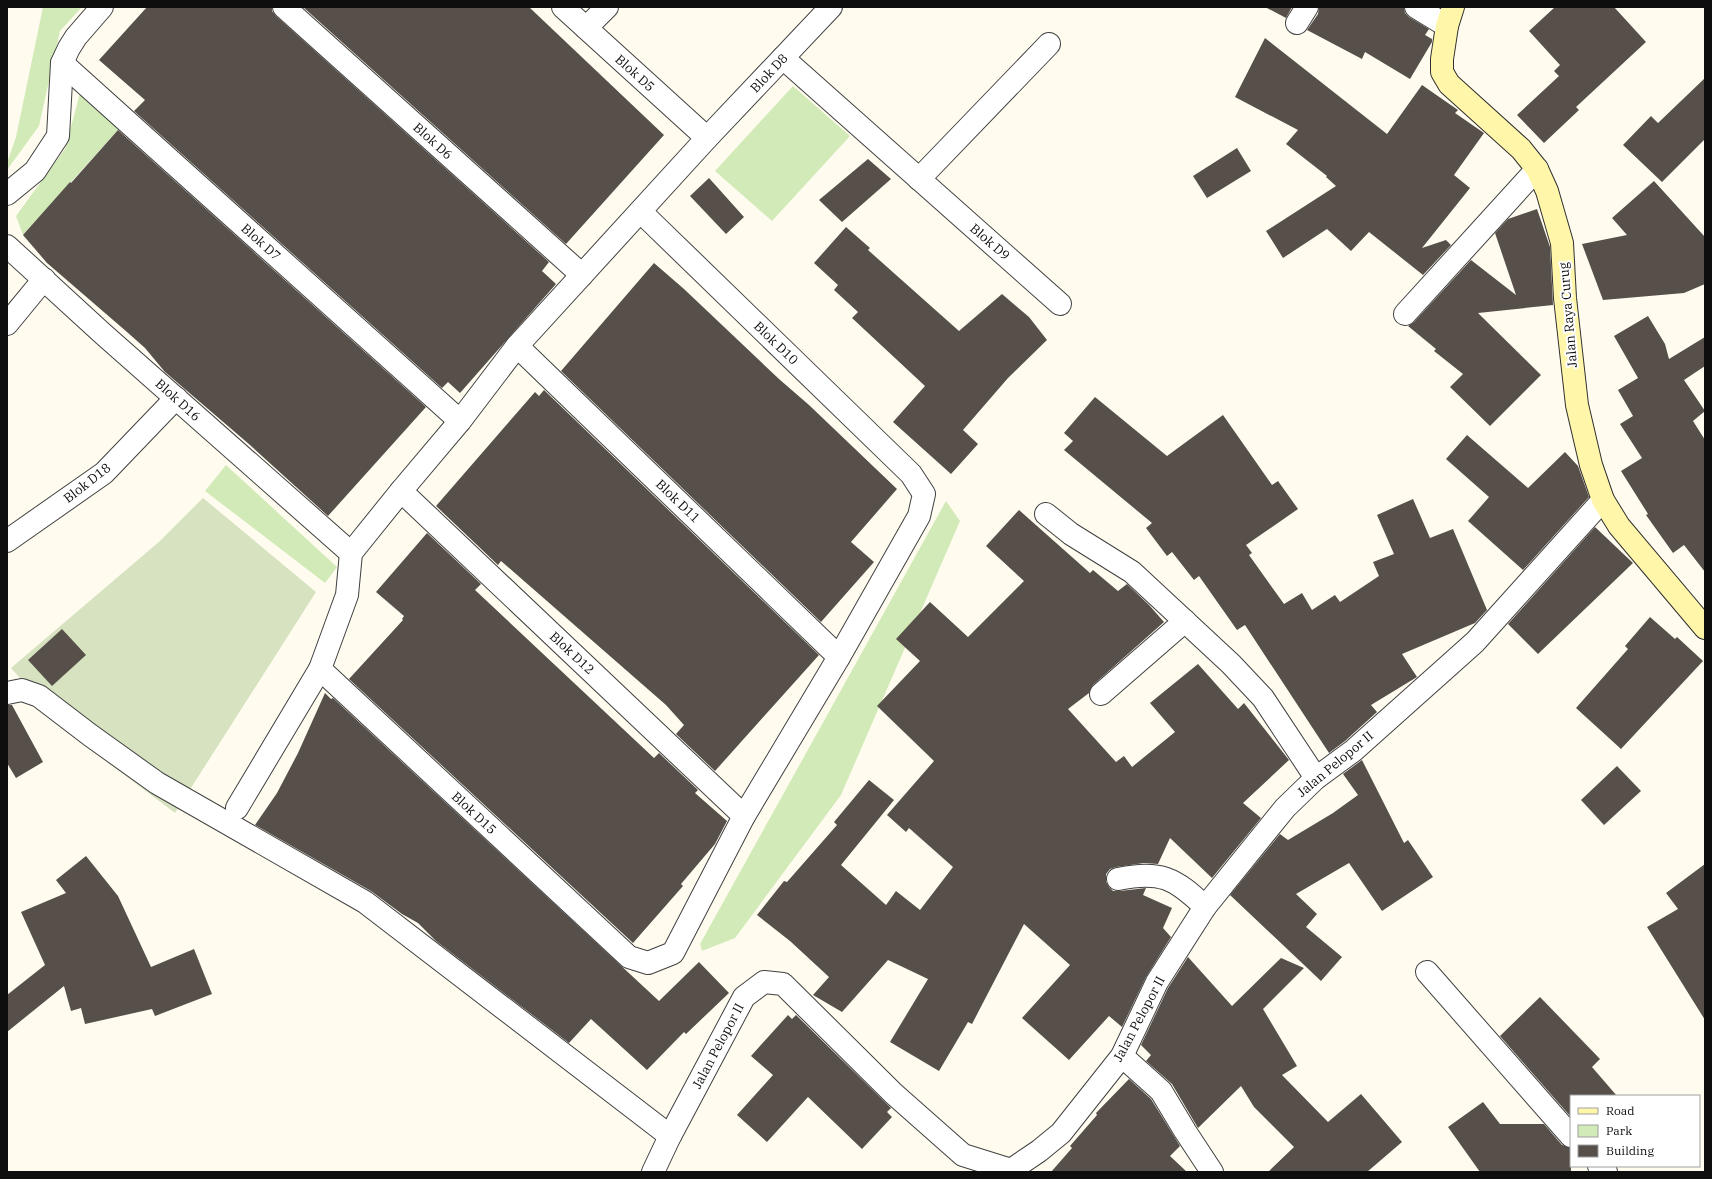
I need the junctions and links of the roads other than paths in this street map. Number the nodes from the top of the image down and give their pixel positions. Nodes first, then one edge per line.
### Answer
1 (102, 7) edge
2 (284, 7) edge
3 (563, 7) edge
4 (607, 7) edge
5 (831, 7) edge
6 (1416, 7) edge
7 (1450, 17) edge
8 (586, 28) junction
9 (1049, 44) dead end
10 (783, 58) junction
11 (62, 63) junction
12 (707, 138) junction
13 (1537, 169) junction
14 (919, 179) junction
15 (7, 194) edge
16 (640, 212) junction
17 (7, 246) edge
18 (582, 275) junction
19 (44, 279) junction
20 (1060, 304) dead end
21 (1405, 314) dead end
22 (7, 324) edge
23 (517, 346) junction
24 (176, 398) junction
25 (460, 421) junction
26 (401, 491) junction
27 (1603, 500) junction
28 (1046, 514) dead end
29 (7, 541) edge
30 (351, 553) junction
31 (1185, 621) junction
32 (1705, 628) edge
33 (839, 656) junction
34 (320, 669) junction
35 (7, 692) edge
36 (1101, 694) dead end
37 (1316, 778) junction
38 (238, 808) dead end
39 (744, 816) junction
40 (1118, 879) dead end
41 (1205, 907) junction
42 (629, 957) joint
43 (1427, 972) dead end
44 (1122, 1056) junction
45 (1570, 1135) edge
46 (670, 1136) junction
47 (1011, 1171) edge
48 (653, 1172) edge
49 (1212, 1172) edge

1 - 11 street
2 - 18 street, Blok D6
3 - 8 street, Blok D5
4 - 8 street
5 - 10 street, Blok D8
6 - 7 street
7 - 13 main road, Jalan Raya Curug
8 - 12 street, Blok D5
9 - 14 street
10 - 12 street, Blok D8
10 - 14 street, Blok D9
11 - 15 street
11 - 25 street, Blok D7
12 - 16 street, Blok D8
13 - 21 street
13 - 27 main road, Jalan Raya Curug
14 - 20 street, Blok D9
16 - 18 street, Blok D8
16 - 33 street, Blok D10
17 - 19 street, Blok D16
18 - 23 street, Blok D8
19 - 22 street
19 - 24 street, Blok D16
23 - 25 street, Blok D8
23 - 33 street, Blok D11
24 - 29 street, Blok D18
24 - 30 street, Blok D16
25 - 26 street, Blok D8
26 - 30 street, Blok D8
26 - 39 street, Blok D12
27 - 32 main road, Jalan Raya Curug
27 - 37 street, Jalan Pelopor II
28 - 31 street
30 - 34 street
31 - 36 street
31 - 37 street
33 - 39 street, Blok D10
34 - 38 street
34 - 42 street, Blok D15
35 - 46 street
37 - 41 street, Jalan Pelopor II
39 - 42 street, Blok D10
40 - 41 street
41 - 44 street, Jalan Pelopor II
43 - 45 street
44 - 47 street, Jalan Pelopor II
44 - 49 street
46 - 47 street, Jalan Pelopor II
46 - 48 street, Jalan Pelopor II

